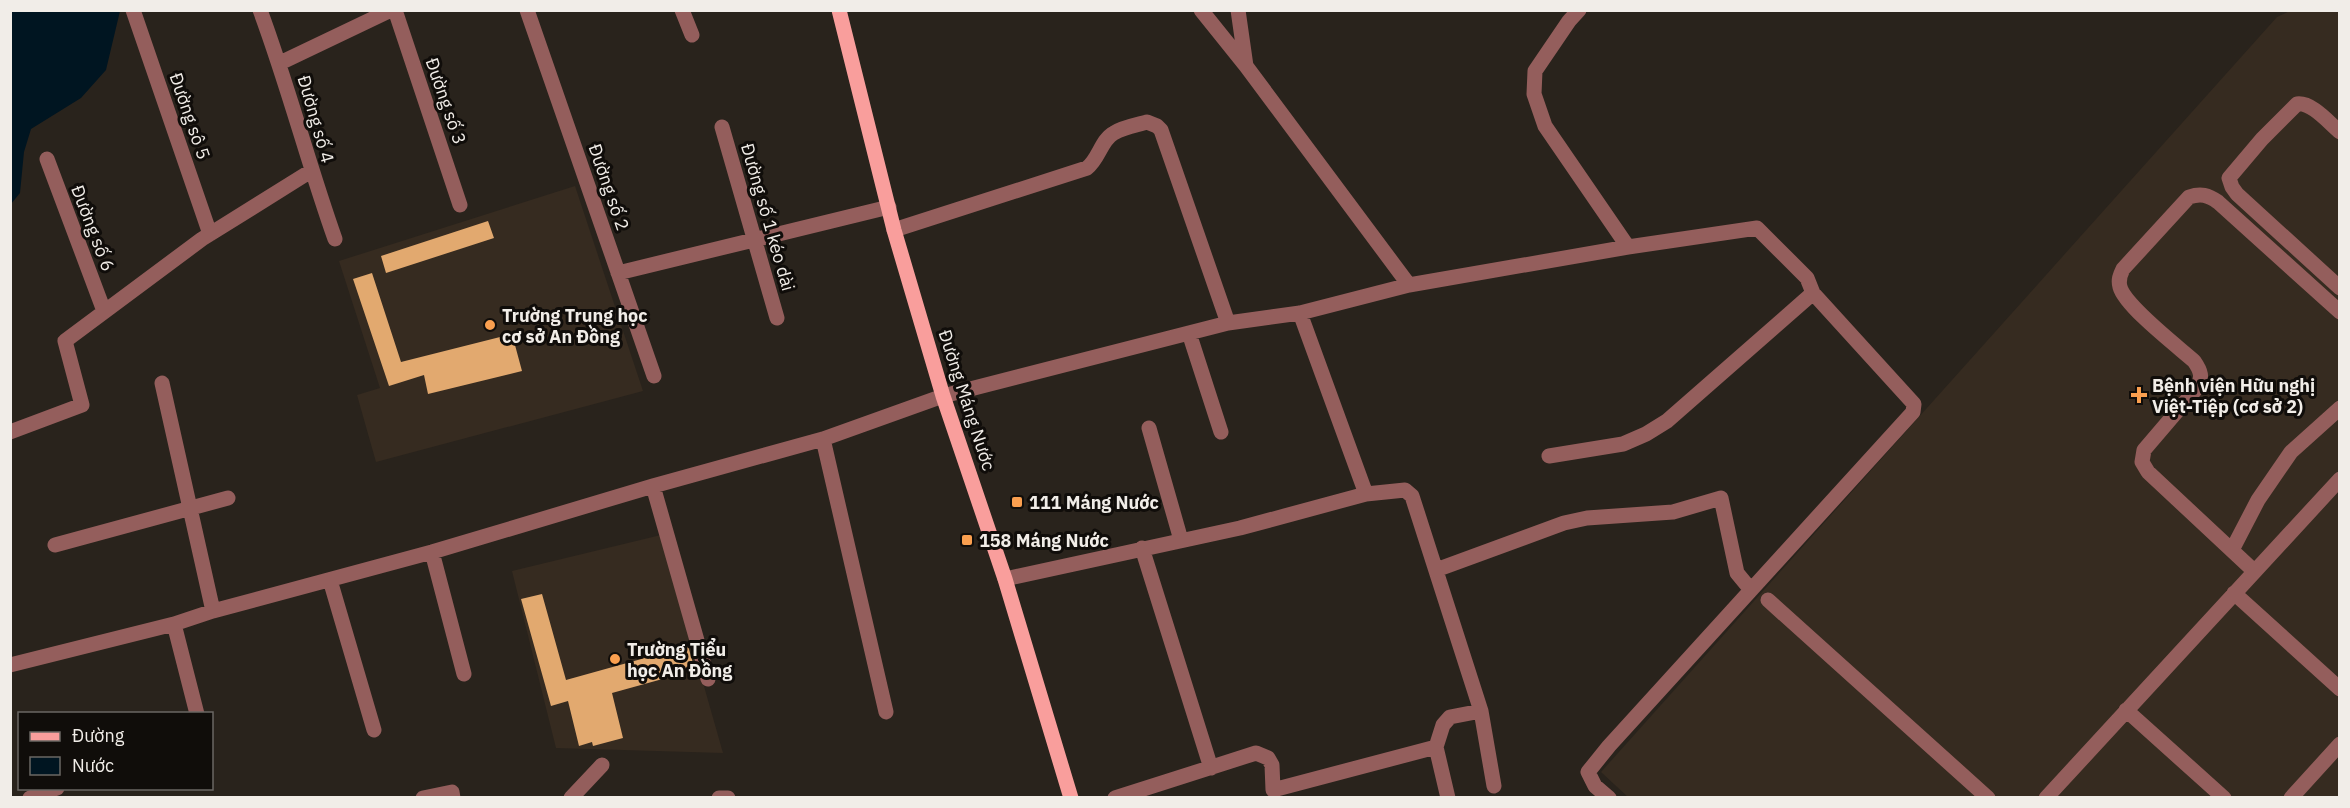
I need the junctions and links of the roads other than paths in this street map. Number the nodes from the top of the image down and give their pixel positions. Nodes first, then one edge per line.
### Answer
1 (133, 10) edge
2 (260, 10) edge
3 (393, 10) edge
4 (527, 10) edge
5 (682, 10) edge
6 (839, 10) edge
7 (1201, 10) edge
8 (1238, 10) edge
9 (1579, 10) edge
10 (692, 35) dead end
11 (280, 63) junction
12 (1246, 66) junction
13 (722, 127) dead end
14 (2340, 132) edge
15 (47, 159) dead end
16 (311, 171) junction
17 (460, 204) dead end
18 (889, 207) junction
19 (894, 230) junction
20 (210, 234) junction
21 (335, 238) dead end
22 (755, 240) junction
23 (1628, 247) junction
24 (618, 273) junction
25 (1409, 285) junction
26 (2340, 288) edge
27 (1813, 293) junction
28 (104, 310) junction
29 (2340, 312) edge
30 (1300, 313) junction
31 (777, 318) dead end
32 (1228, 322) junction
33 (1189, 333) junction
34 (654, 376) dead end
35 (162, 383) dead end
36 (943, 396) junction
37 (2340, 408) edge
38 (1149, 428) dead end
39 (10, 432) edge
40 (1221, 432) dead end
41 (823, 439) junction
42 (1549, 456) dead end
43 (2340, 479) edge
44 (653, 486) junction
45 (1366, 494) junction
46 (228, 498) dead end
47 (190, 510) junction
48 (1181, 540) junction
49 (55, 545) dead end
50 (1142, 548) junction
51 (2232, 550) junction
52 (432, 552) junction
53 (1436, 570) junction
54 (2254, 571) junction
55 (1005, 579) junction
56 (330, 580) junction
57 (1751, 590) junction
58 (2234, 593) junction
59 (1768, 600) dead end
60 (213, 611) junction
61 (174, 624) junction
62 (10, 665) edge
63 (464, 674) dead end
64 (708, 679) dead end
65 (2340, 689) edge
66 (2126, 710) junction
67 (1481, 711) junction
68 (196, 712) edge
69 (886, 712) dead end
70 (374, 730) dead end
71 (2340, 744) edge
72 (1436, 747) junction
73 (602, 765) dead end
74 (1211, 768) junction
75 (1494, 786) dead end
76 (54, 790) edge
77 (1274, 794) edge
78 (30, 798) edge
79 (423, 798) edge
80 (453, 798) edge
81 (571, 798) edge
82 (719, 798) edge
83 (728, 798) edge
84 (1071, 798) edge
85 (1115, 798) edge
86 (1448, 798) edge
87 (1609, 798) edge
88 (1988, 798) edge
89 (2046, 798) edge
90 (2224, 798) edge
91 (2291, 798) edge

1 - 20 street, Đường sô 5
2 - 11 street, Đường số 4
3 - 11 street
3 - 17 street, Đường số 3
4 - 24 street, Đường số 2
5 - 10 street
6 - 18 main road, Đường Máng Nước
7 - 12 street
8 - 12 street
9 - 23 street
11 - 16 street, Đường số 4
12 - 25 street
13 - 22 street, Đường số 1 kéo dài
14 - 26 street
15 - 28 street, Đường số 6
16 - 20 street
16 - 21 street, Đường số 4
18 - 19 main road, Đường Máng Nước
18 - 22 street
19 - 32 street
19 - 36 main road, Đường Máng Nước
20 - 28 street
22 - 24 street
22 - 31 street, Đường số 1 kéo dài
23 - 25 street
23 - 27 street
24 - 34 street, Đường số 2
25 - 30 street
27 - 42 street
27 - 57 street
28 - 39 street
29 - 51 street
30 - 32 street
30 - 45 street
32 - 33 street
33 - 36 street
33 - 40 street
35 - 47 street
36 - 41 street
36 - 55 main road, Đường Máng Nước
37 - 51 street
38 - 48 street
41 - 44 street
41 - 69 street
43 - 54 street
44 - 52 street
44 - 64 street
45 - 48 street
45 - 53 street
46 - 47 street
47 - 49 street
47 - 60 street
48 - 50 street
50 - 55 street
50 - 74 street
51 - 54 street
52 - 56 street
52 - 63 street
53 - 57 street
53 - 67 street
54 - 58 street
55 - 84 main road, Đường Máng Nước
56 - 60 street
56 - 70 street
57 - 87 street
58 - 65 street
58 - 66 street
59 - 88 street
60 - 61 street
61 - 62 street
61 - 68 street
66 - 89 street
66 - 90 street
67 - 72 street
67 - 75 street
71 - 91 street
72 - 77 street
72 - 86 street
73 - 81 street
74 - 77 street
74 - 85 street
76 - 78 street
79 - 80 street
82 - 83 street

